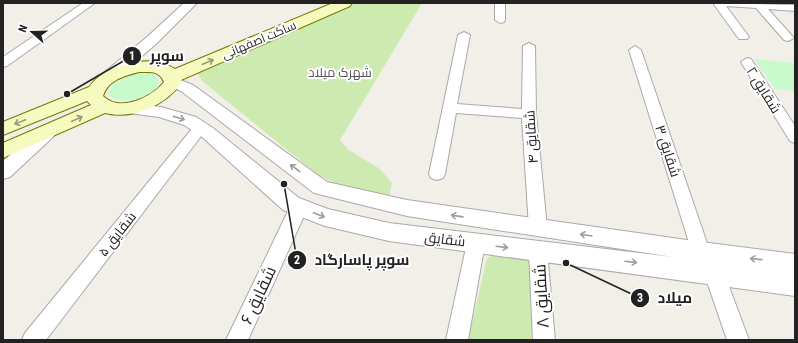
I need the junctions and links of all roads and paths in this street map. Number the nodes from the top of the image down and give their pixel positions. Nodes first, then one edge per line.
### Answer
1 (90, 3) edge
2 (191, 3) edge
3 (314, 3) edge
4 (345, 3) edge
5 (500, 3) edge
6 (718, 3) edge
7 (722, 3) edge
8 (759, 6) junction
9 (795, 8) edge
10 (500, 20) dead end
11 (464, 36) dead end
12 (743, 37) dead end
13 (788, 38) dead end
14 (152, 40) junction
15 (529, 46) dead end
16 (635, 50) dead end
17 (747, 62) dead end
18 (3, 63) edge
19 (163, 73) junction
20 (102, 92) junction
21 (127, 108) junction
22 (450, 108) junction
23 (529, 114) junction
24 (200, 128) junction
25 (3, 129) edge
26 (47, 133) junction
27 (795, 138) edge
28 (3, 151) edge
29 (3, 172) edge
30 (437, 174) dead end
31 (299, 207) junction
32 (538, 228) junction
33 (476, 243) junction
34 (538, 251) junction
35 (702, 252) junction
36 (795, 264) edge
37 (714, 274) junction
38 (795, 285) edge
39 (33, 340) edge
40 (237, 340) edge
41 (457, 340) edge
42 (544, 340) edge
43 (738, 340) edge

1 - 18 street
2 - 14 street
3 - 19 main road, ساکت اصفهانی
19 -> 4 main road, ساکت اصفهانی
5 - 10 street
6 - 12 street
7 - 8 street
8 - 9 street
8 - 13 street
11 - 22 street
14 - 19 street
14 - 20 street
15 - 23 street, شقایق ۴
16 - 35 street, شقایق ۳
17 - 27 street, شقایق ۲
19 - 20 main road
19 - 21 main road
32 -> 19 street, شقایق
20 - 21 main road
20 -> 25 main road
26 -> 20 main road
21 -> 24 street, شقایق
22 - 23 street
22 - 30 street
23 - 32 street, شقایق ۴
24 - 31 street, شقایق
24 - 39 street, شقایق ۵
26 - 28 main road
26 - 29 street
31 -> 33 street, شقایق
31 - 40 street, شقایق ۶
32 - 34 street
35 -> 32 street, شقایق
33 -> 34 street, شقایق
33 - 41 street
34 -> 37 street, شقایق
34 - 42 street, شقایق ۸
36 -> 35 street, شقایق
37 - 38 street, شقایق
37 - 43 street

